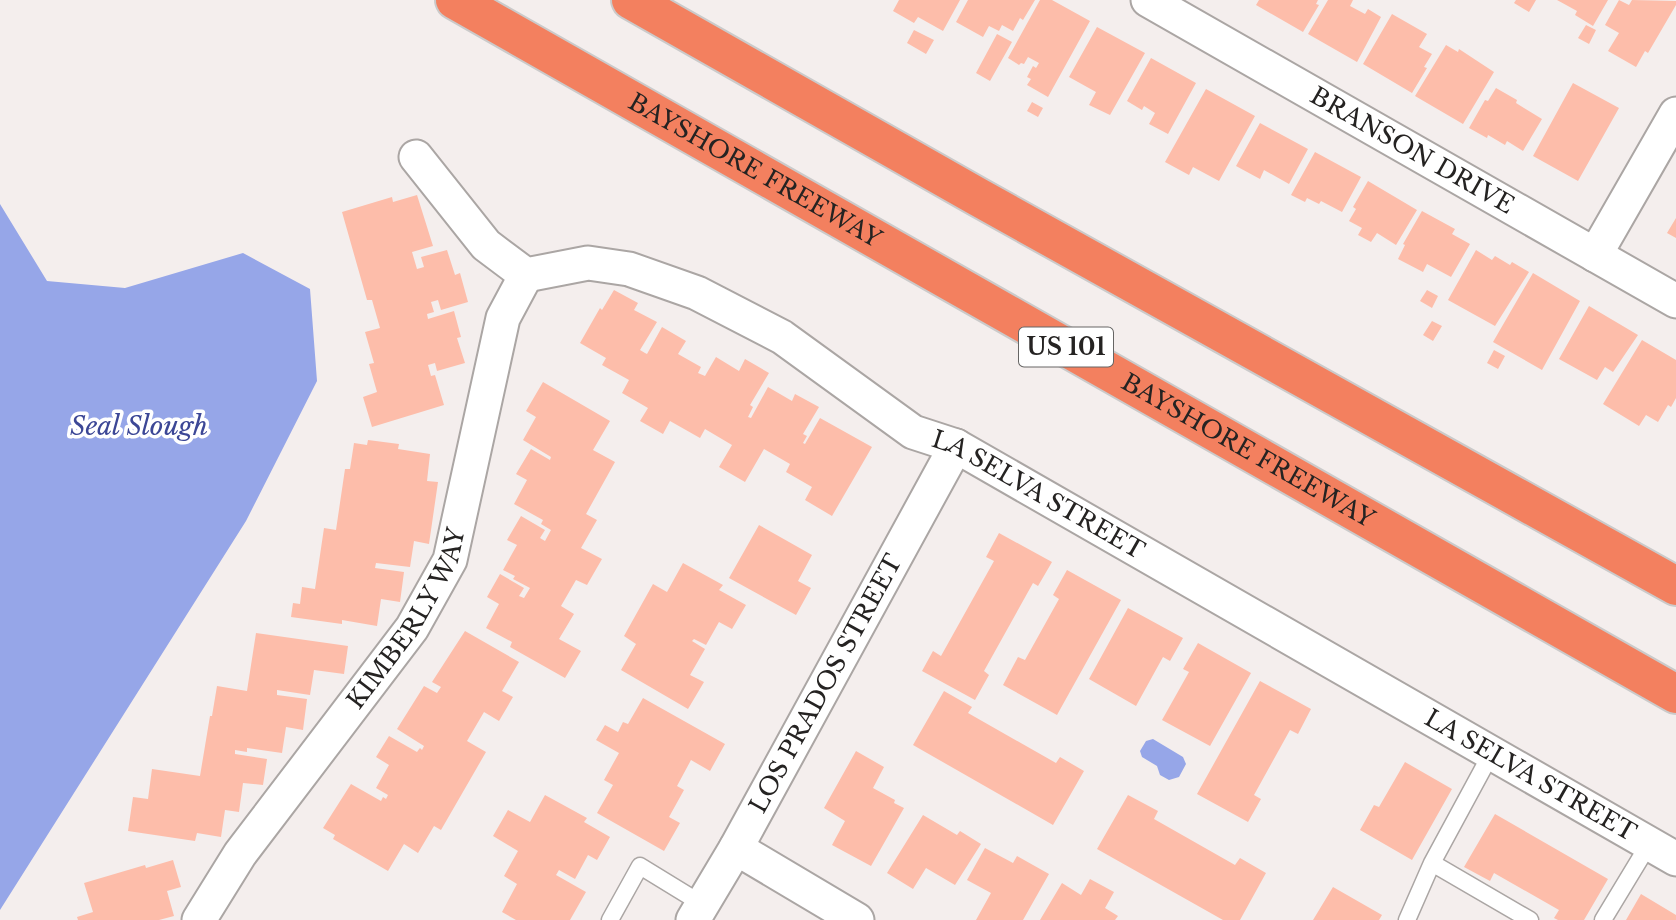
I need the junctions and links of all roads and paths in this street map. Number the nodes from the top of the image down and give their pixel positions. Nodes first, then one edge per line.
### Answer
1 (455, 0) edge
2 (631, 0) edge
3 (1148, 0) edge
4 (1676, 114) edge
5 (416, 157) dead end
6 (1595, 255) junction
7 (526, 275) junction
8 (1676, 301) edge
9 (956, 446) junction
10 (1676, 586) edge
11 (1676, 694) edge
12 (1491, 754) junction
13 (736, 848) junction
14 (1662, 852) edge
15 (1433, 863) junction
16 (698, 912) edge
17 (199, 920) edge
18 (610, 920) edge
19 (857, 920) edge
20 (1407, 920) edge
21 (1530, 920) edge
22 (1603, 920) edge

1 - 11 highway, BAYSHORE FREEWAY / US 101
2 - 10 highway
3 - 6 street, BRANSON DRIVE
4 - 6 street
5 - 7 street
6 - 8 street, BRANSON DRIVE
7 - 9 street, LA SELVA STREET
7 - 17 street, KIMBERLY WAY
9 - 12 street, LA SELVA STREET
9 - 13 street, LOS PRADOS STREET
12 - 14 street, LA SELVA STREET
12 - 15 lane
13 - 16 street, LOS PRADOS STREET
13 - 19 street
14 - 22 lane
15 - 20 lane
15 - 21 lane
16 - 18 lane

